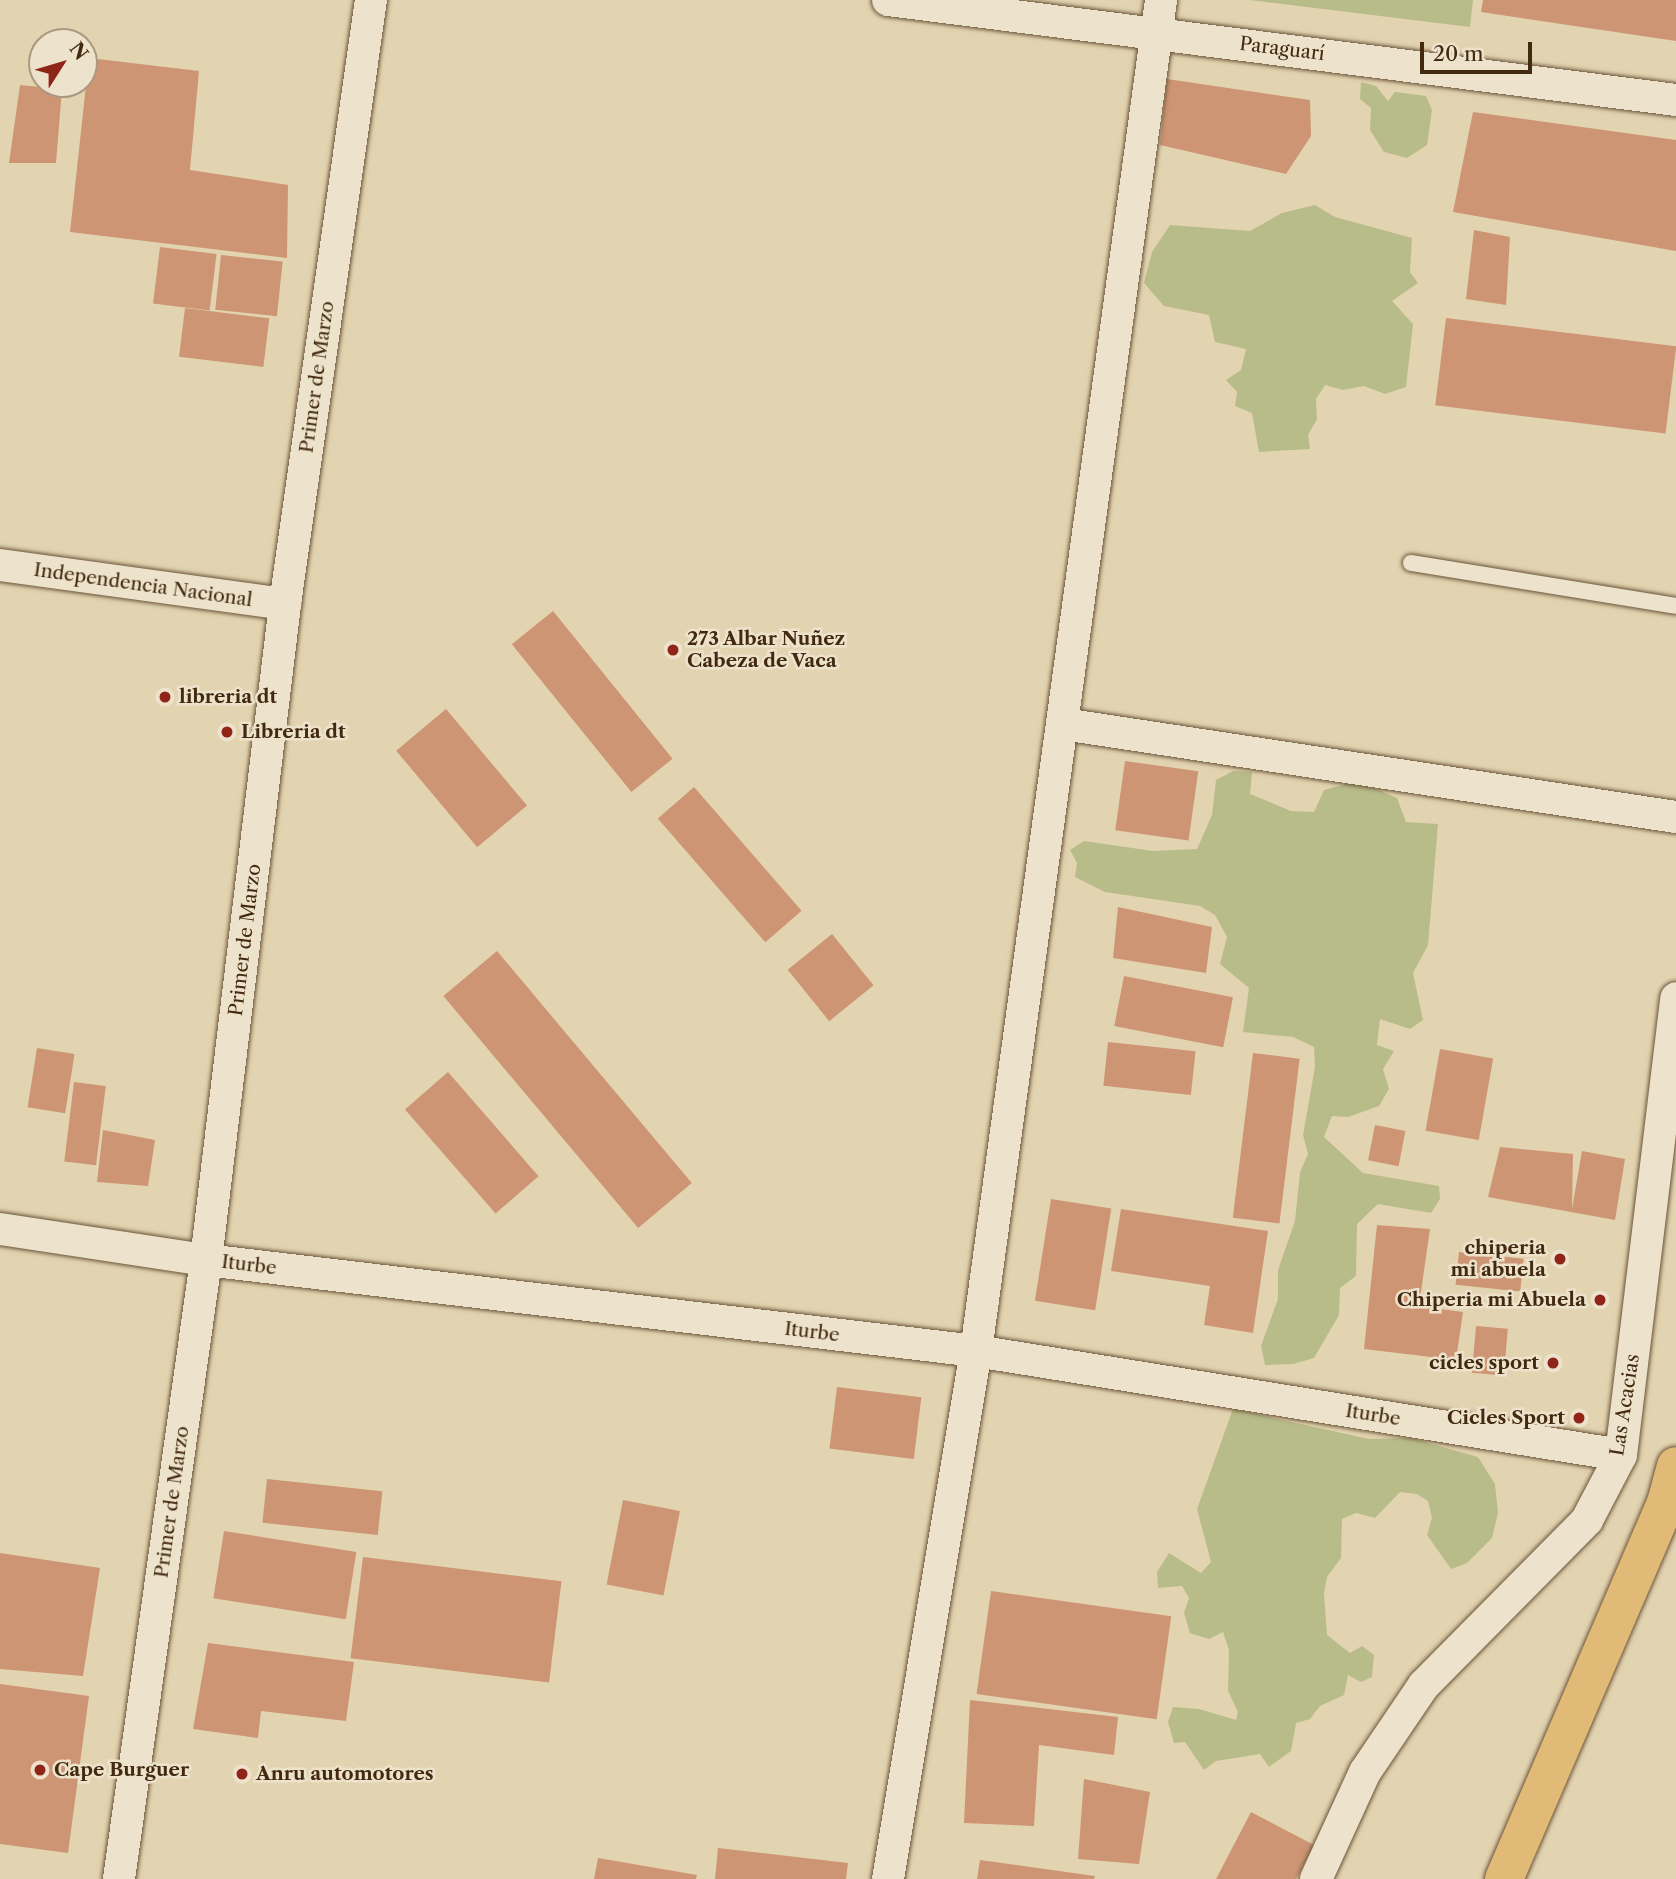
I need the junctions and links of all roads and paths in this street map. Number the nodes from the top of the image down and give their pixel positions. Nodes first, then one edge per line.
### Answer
1 (370, 0) edge
2 (888, 0) edge
3 (1161, 0) edge
4 (1157, 33) junction
5 (1676, 100) edge
6 (1411, 563) dead end
7 (0, 565) edge
8 (285, 604) junction
9 (1676, 606) edge
10 (1063, 724) junction
11 (1676, 817) edge
12 (1676, 998) edge
13 (0, 1229) edge
14 (206, 1260) junction
15 (976, 1351) junction
16 (1621, 1455) junction
17 (1676, 1466) edge
18 (119, 1879) edge
19 (888, 1879) edge
20 (1316, 1879) edge
21 (1504, 1879) edge

1 - 8 street, Primer de Marzo
2 - 4 street, Paraguarí
3 - 4 street
4 - 5 street, Paraguarí
4 - 10 street
6 - 9 lane
7 - 8 street, Independencia Nacional
8 - 14 street, Primer de Marzo
10 - 11 street
10 - 15 street
12 - 16 street, Las Acacias
13 - 14 street, Iturbe
14 - 15 street, Iturbe
14 - 18 street, Primer de Marzo
15 - 16 street, Iturbe
15 - 19 street
16 - 20 street, Las Acacias
17 - 21 highway

